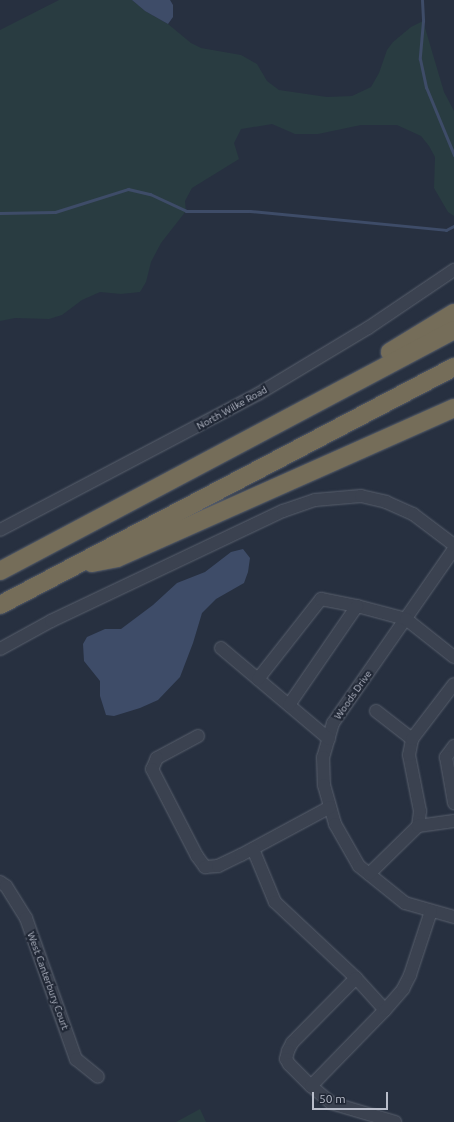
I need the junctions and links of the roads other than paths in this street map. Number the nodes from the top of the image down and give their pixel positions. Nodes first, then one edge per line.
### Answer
1 (454, 270) edge
2 (454, 313) edge
3 (454, 330) edge
4 (454, 367) edge
5 (454, 408) edge
6 (217, 456) junction
7 (0, 530) edge
8 (454, 545) edge
9 (454, 549) edge
10 (70, 568) junction
11 (0, 571) edge
12 (0, 605) edge
13 (357, 606) junction
14 (406, 619) junction
15 (221, 648) dead end
16 (0, 649) edge
17 (454, 657) edge
18 (258, 680) junction
19 (454, 684) edge
20 (289, 705) junction
21 (376, 711) dead end
22 (198, 736) dead end
23 (329, 739) junction
24 (412, 739) junction
25 (454, 746) edge
26 (454, 802) edge
27 (330, 807) junction
28 (454, 822) edge
29 (418, 826) junction
30 (253, 849) junction
31 (369, 874) junction
32 (0, 882) edge
33 (431, 911) junction
34 (454, 917) edge
35 (356, 978) junction
36 (385, 1010) junction
37 (98, 1077) dead end
38 (311, 1086) junction
39 (395, 1122) edge

1 - 7 street, North Wilke Road
2 - 6 highway
3 - 6 highway
4 - 10 highway
5 - 10 highway
6 - 11 highway
8 - 16 street
9 - 14 street, Woods Drive
10 - 12 highway
13 - 14 street
13 - 18 street
13 - 20 street
14 - 17 street
14 - 23 street, Woods Drive
15 - 18 street
18 - 20 street
19 - 24 street
20 - 23 street
21 - 24 street
22 - 30 street
23 - 27 street, Woods Drive
24 - 29 street
25 - 26 street
27 - 30 street
27 - 31 street, Woods Drive
28 - 29 street
29 - 31 street
30 - 35 street
31 - 33 street, Woods Drive
32 - 37 street, West Canterbury Court
33 - 34 street, Woods Drive
33 - 36 street
35 - 36 street
35 - 38 street
36 - 38 street
38 - 39 street

